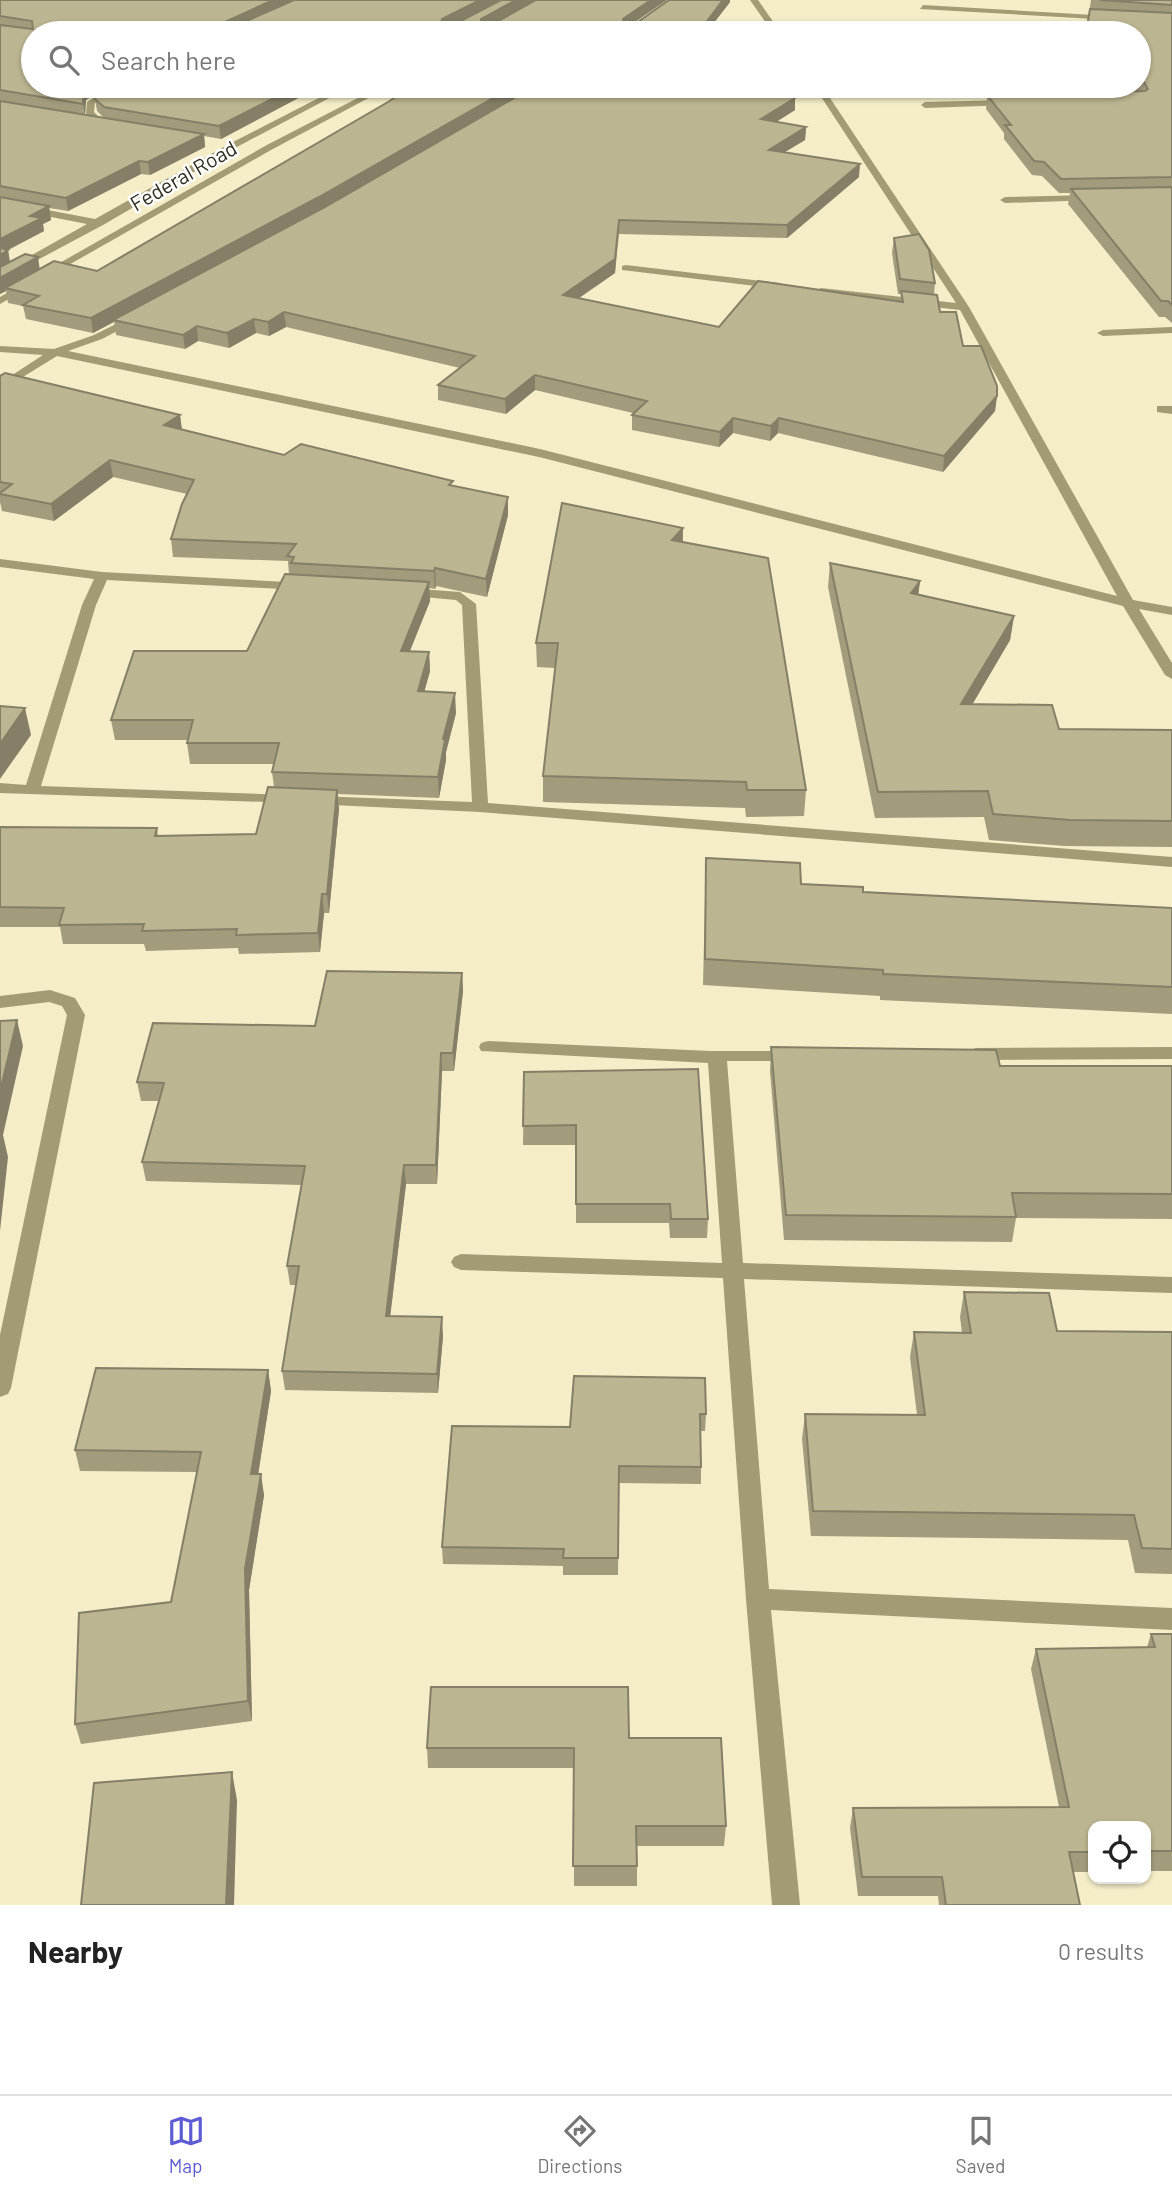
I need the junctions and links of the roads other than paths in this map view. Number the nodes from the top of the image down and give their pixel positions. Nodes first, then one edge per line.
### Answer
1 (754, 0) edge
2 (923, 7) dead end
3 (1118, 18) edge
4 (769, 21) edge
5 (98, 98) edge
6 (325, 98) edge
7 (364, 98) edge
8 (826, 98) edge
9 (1019, 103) edge
10 (925, 105) dead end
11 (78, 120) edge
12 (102, 124) junction
13 (115, 127) edge
14 (219, 144) edge
15 (232, 146) junction
16 (1104, 203) edge
17 (0, 204) edge
18 (1008, 205) dead end
19 (99, 223) junction
20 (626, 268) dead end
21 (0, 277) edge
22 (788, 287) edge
23 (816, 290) edge
24 (0, 302) edge
25 (964, 307) junction
26 (145, 312) edge
27 (1172, 330) edge
28 (1103, 333) dead end
29 (0, 349) edge
30 (55, 352) junction
31 (0, 388) edge
32 (0, 563) edge
33 (102, 576) junction
34 (318, 587) edge
35 (386, 591) edge
36 (1128, 603) junction
37 (1172, 611) edge
38 (1172, 675) edge
39 (0, 788) edge
40 (32, 790) junction
41 (480, 807) junction
42 (1172, 862) edge
43 (0, 1002) edge
44 (488, 1047) dead end
45 (1172, 1053) edge
46 (951, 1054) edge
47 (813, 1055) edge
48 (717, 1057) junction
49 (461, 1262) dead end
50 (734, 1270) junction
51 (1172, 1285) edge
52 (0, 1388) edge
53 (758, 1599) junction
54 (1172, 1619) edge
55 (786, 1905) edge

1 - 4 street
2 - 3 street
5 - 12 street
6 - 15 street, Federal Road
7 - 24 street, Federal Road
8 - 25 street
9 - 10 street
11 - 12 street
12 - 13 street
14 - 15 street
15 - 19 street, Federal Road
16 - 18 street
17 - 19 street
19 - 21 street, Federal Road
20 - 22 street
23 - 25 street
25 - 36 street
26 - 30 street
27 - 28 street
29 - 30 street
30 - 31 street
30 - 36 street
32 - 33 street
33 - 34 street
33 - 40 street
35 - 41 street
36 - 37 street
36 - 38 street
39 - 40 street
40 - 41 street
41 - 42 street
43 - 52 street
44 - 48 street
45 - 46 street
47 - 48 street
48 - 50 street
49 - 50 street
50 - 51 street
50 - 53 street
53 - 54 street
53 - 55 street

